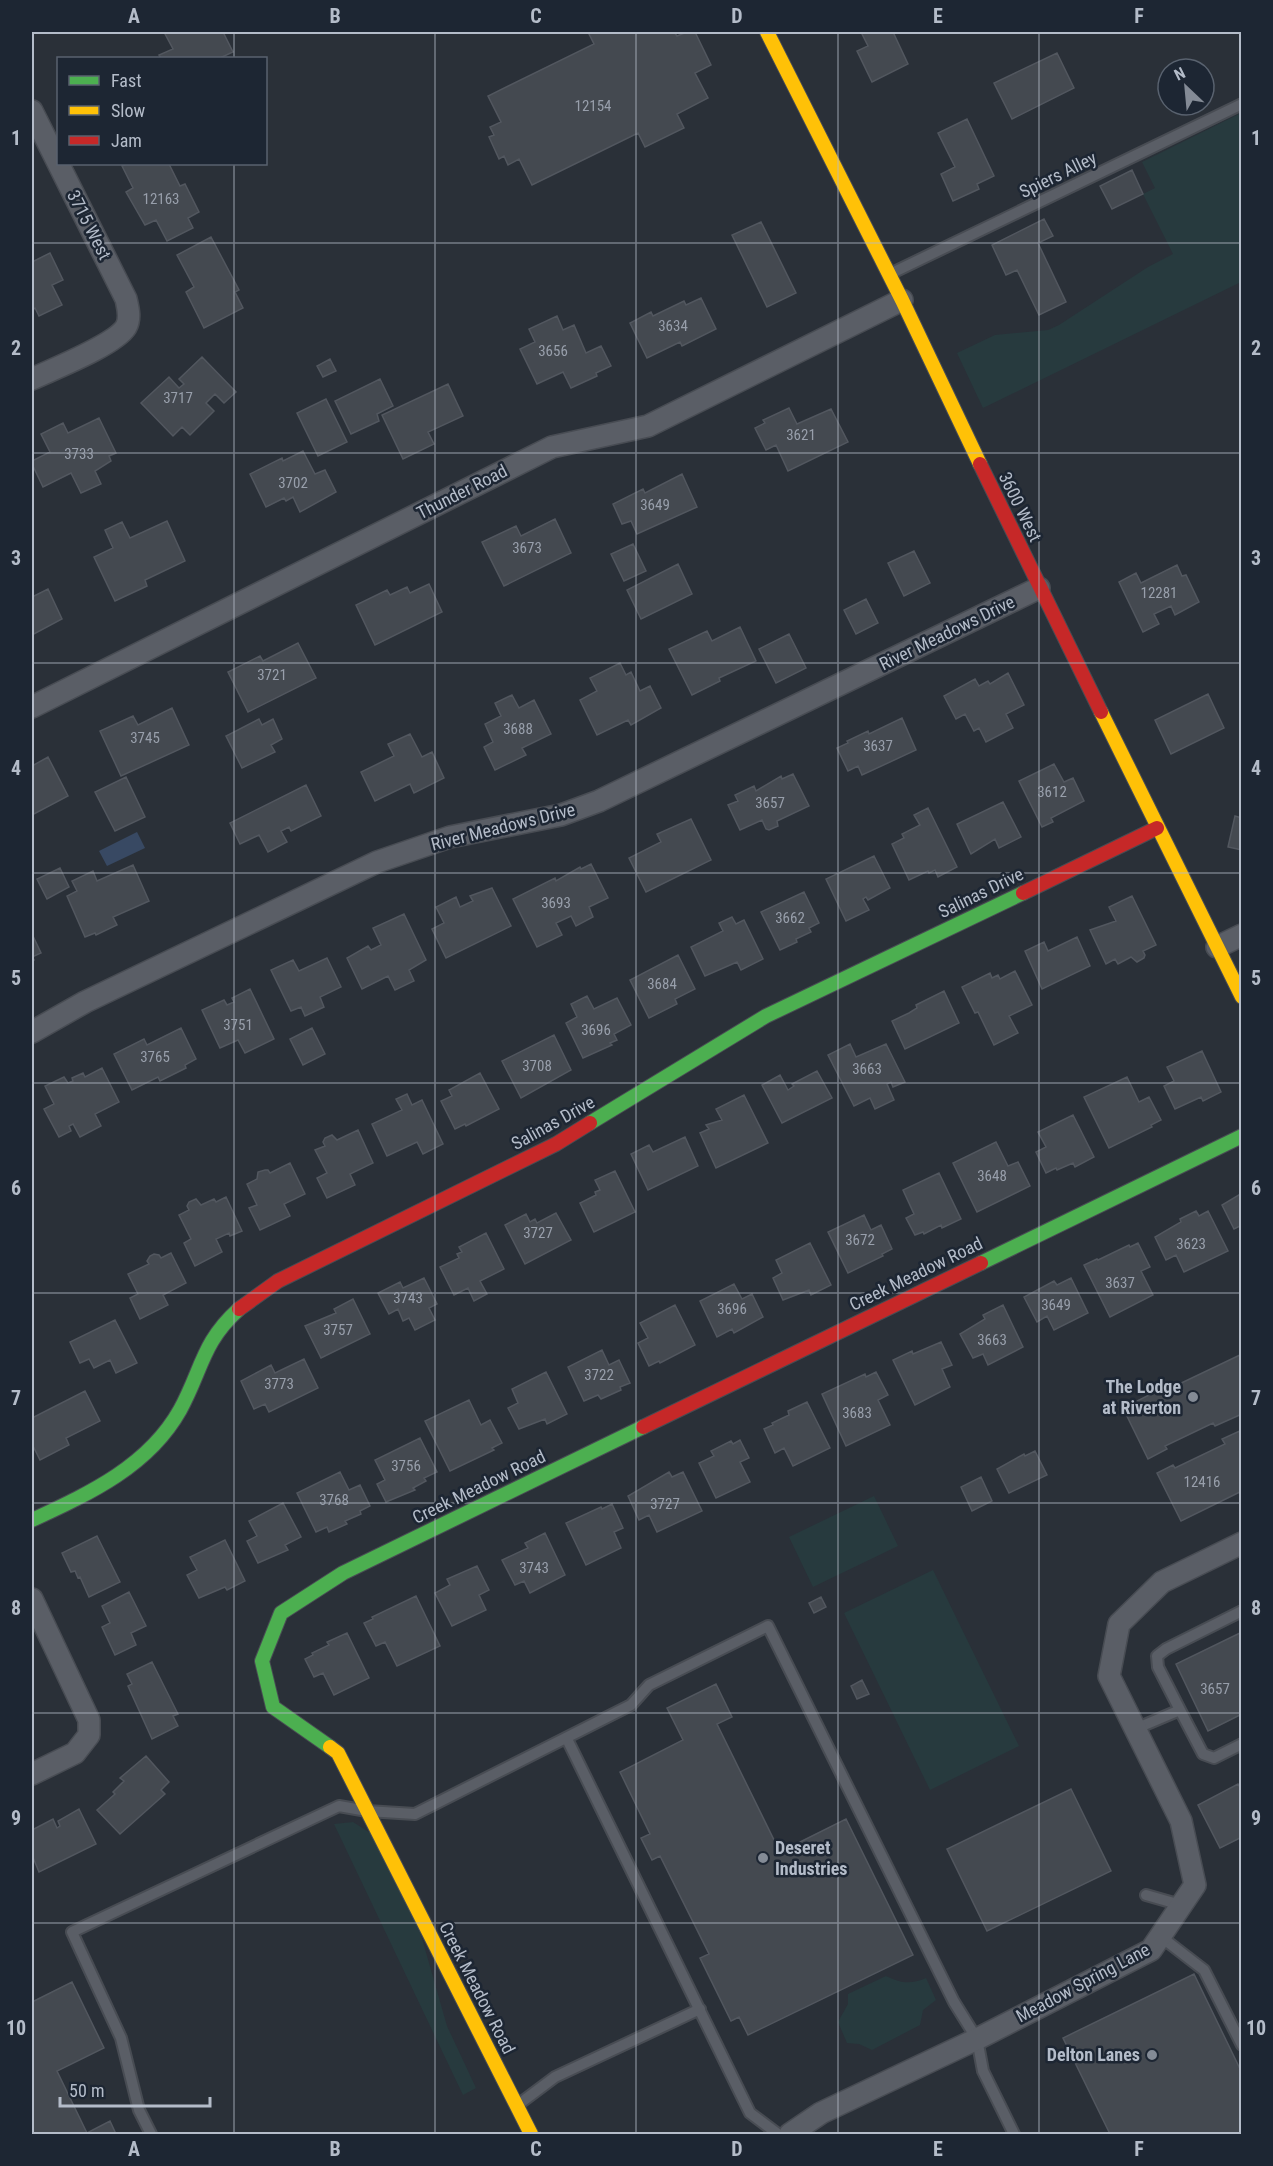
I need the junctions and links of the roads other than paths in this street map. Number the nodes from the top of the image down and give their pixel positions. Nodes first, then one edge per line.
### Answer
1 (767, 32) edge
2 (1242, 104) edge
3 (32, 111) edge
4 (57, 161) edge
5 (59, 165) edge
6 (889, 275) junction
7 (902, 300) junction
8 (32, 379) edge
9 (1039, 588) junction
10 (32, 707) edge
11 (1157, 828) junction
12 (1242, 935) edge
13 (1217, 947) junction
14 (1242, 997) edge
15 (32, 1032) edge
16 (1242, 1136) edge
17 (32, 1520) edge
18 (1242, 1543) edge
19 (32, 1599) edge
20 (1242, 1611) edge
21 (1180, 1710) junction
22 (1135, 1730) junction
23 (567, 1738) junction
24 (1242, 1744) edge
25 (32, 1774) edge
26 (367, 1811) junction
27 (1146, 1895) dead end
28 (1181, 1905) junction
29 (1160, 1936) junction
30 (699, 2008) junction
31 (977, 2039) junction
32 (1242, 2044) edge
33 (517, 2106) junction
34 (151, 2134) edge
35 (531, 2134) edge
36 (778, 2134) edge
37 (790, 2134) edge
38 (1014, 2134) edge

1 - 6 street, 3600 West
2 - 6 lane, Spiers Alley
3 - 4 street, 3715 West
5 - 8 street, 3715 West
6 - 7 street, 3600 West
7 - 9 street, 3600 West
7 - 10 street, Thunder Road
9 - 11 street, 3600 West
9 - 15 street, River Meadows Drive
11 - 13 street, 3600 West
11 - 17 street, Salinas Drive
12 - 13 street
13 - 14 street, 3600 West
16 - 26 street, Creek Meadow Road
18 - 22 street, Meadow Spring Lane
19 - 25 street
20 - 21 lane
21 - 22 lane
21 - 24 lane
22 - 28 street, Meadow Spring Lane
23 - 26 lane
23 - 30 lane
23 - 31 lane
26 - 33 street, Creek Meadow Road
26 - 34 lane
27 - 28 lane
28 - 29 street, Meadow Spring Lane
29 - 31 street, Meadow Spring Lane
29 - 32 lane
30 - 33 lane
30 - 36 lane
31 - 37 street, Meadow Spring Lane
31 - 38 lane
33 - 35 street, Creek Meadow Road

